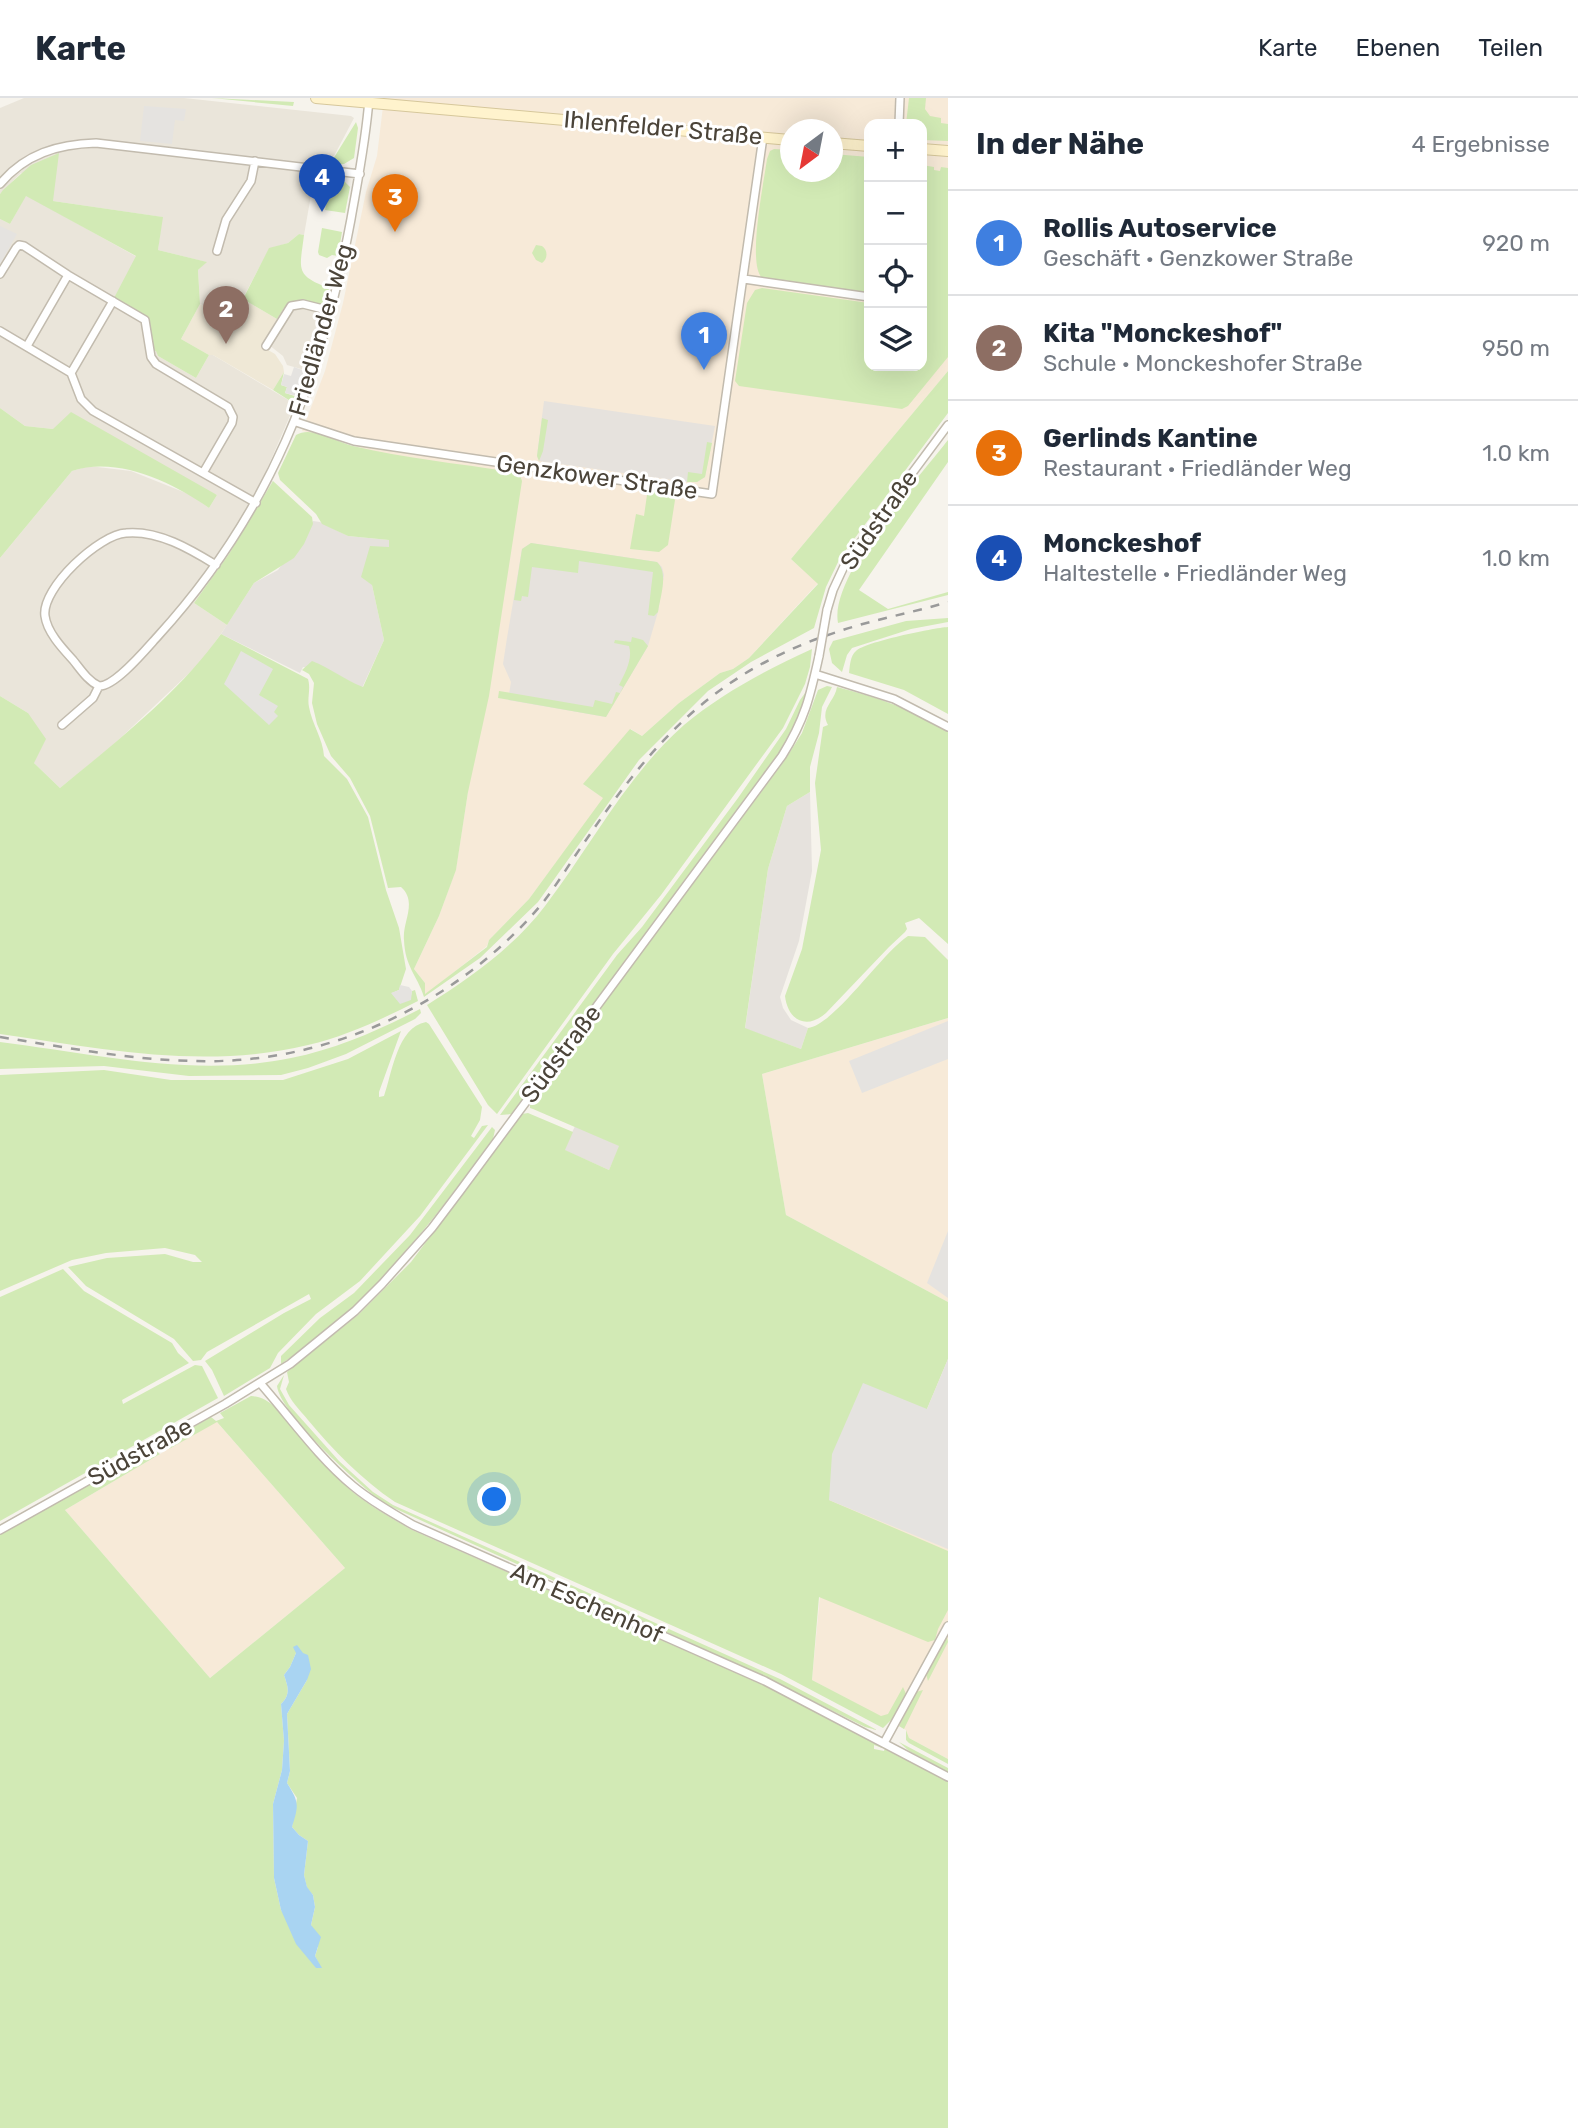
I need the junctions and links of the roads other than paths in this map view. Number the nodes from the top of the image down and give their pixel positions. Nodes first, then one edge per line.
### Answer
1 (316, 98) edge
2 (900, 98) edge
3 (369, 100) edge
4 (899, 119) edge
5 (763, 138) junction
6 (780, 139) edge
7 (843, 144) edge
8 (864, 146) edge
9 (927, 149) edge
10 (948, 151) edge
11 (255, 161) junction
12 (360, 174) junction
13 (0, 184) edge
14 (218, 251) dead end
15 (0, 274) edge
16 (68, 275) junction
17 (744, 279) junction
18 (864, 296) edge
19 (113, 301) junction
20 (331, 311) junction
21 (0, 331) edge
22 (27, 346) junction
23 (266, 346) dead end
24 (71, 373) junction
25 (296, 422) junction
26 (948, 425) edge
27 (203, 473) junction
28 (256, 503) junction
29 (216, 565) junction
30 (815, 674) junction
31 (99, 686) junction
32 (62, 725) dead end
33 (948, 727) edge
34 (260, 1383) junction
35 (0, 1530) edge
36 (948, 1626) edge
37 (884, 1743) junction
38 (948, 1777) edge

1 - 3 main road, Ihlenfelder Straße
2 - 4 street
3 - 5 main road, Ihlenfelder Straße
3 - 12 street, Friedländer Weg
5 - 6 main road, Ihlenfelder Straße
5 - 17 street, Genzkower Straße
7 - 8 main road
9 - 10 main road
11 - 12 street
11 - 13 street
11 - 14 street
12 - 20 street, Friedländer Weg
15 - 16 street
16 - 19 street
16 - 22 street
17 - 18 street
17 - 25 street, Genzkower Straße
19 - 24 street
19 - 27 street
20 - 23 street
20 - 25 street, Friedländer Weg
21 - 22 street
22 - 24 street
24 - 27 street
25 - 28 street, Friedländer Weg
26 - 30 street, Südstraße, bridge
27 - 28 street
28 - 29 street, Friedländer Weg
29 - 31 street, Friedländer Weg
29 - 31 street
30 - 33 street
30 - 34 street, Südstraße
31 - 32 street, Friedländer Weg
34 - 35 street, Südstraße
34 - 37 street, Am Eschenhof
36 - 37 street
37 - 38 street, Am Eschenhof

